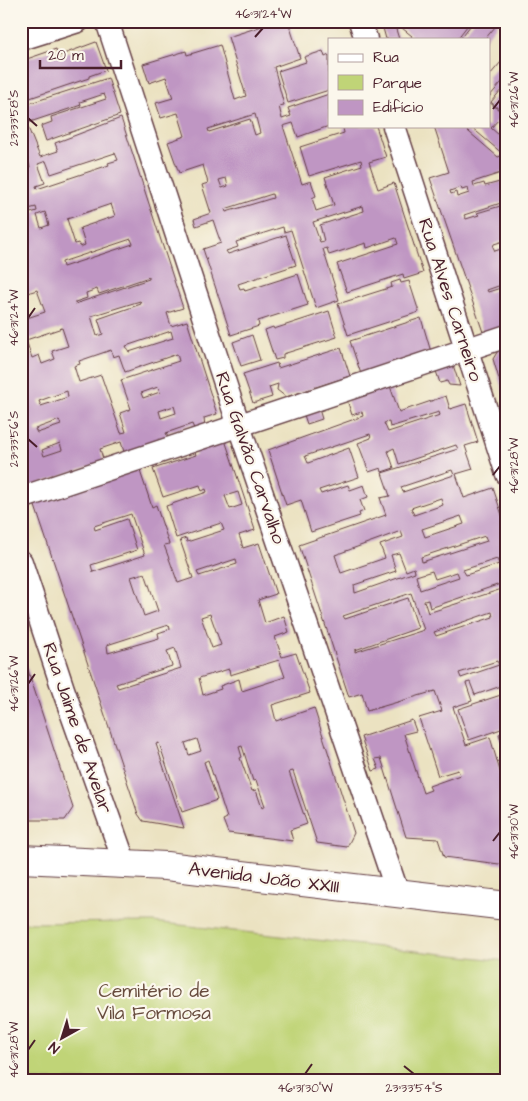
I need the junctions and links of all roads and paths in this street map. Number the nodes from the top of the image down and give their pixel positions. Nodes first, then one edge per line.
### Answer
1 (78, 21) edge
2 (107, 21) edge
3 (360, 21) edge
4 (366, 38) edge
5 (21, 39) edge
6 (395, 128) edge
7 (507, 336) edge
8 (467, 351) junction
9 (239, 426) junction
10 (507, 474) edge
11 (21, 498) edge
12 (21, 562) edge
13 (21, 859) edge
14 (125, 864) junction
15 (398, 894) junction
16 (507, 906) edge

1 - 5 street
2 - 9 street, Rua Galvão Carvalho
3 - 4 street
6 - 8 street, Rua Alves Carneiro
7 - 8 street
8 - 9 street
8 - 10 street, Rua Alves Carneiro
9 - 11 street
9 - 15 street, Rua Galvão Carvalho
12 - 14 street, Rua Jaime de Avelar
13 - 14 main road, Avenida João XXIII
14 - 15 main road, Avenida João XXIII
15 - 16 main road, Avenida João XXIII

